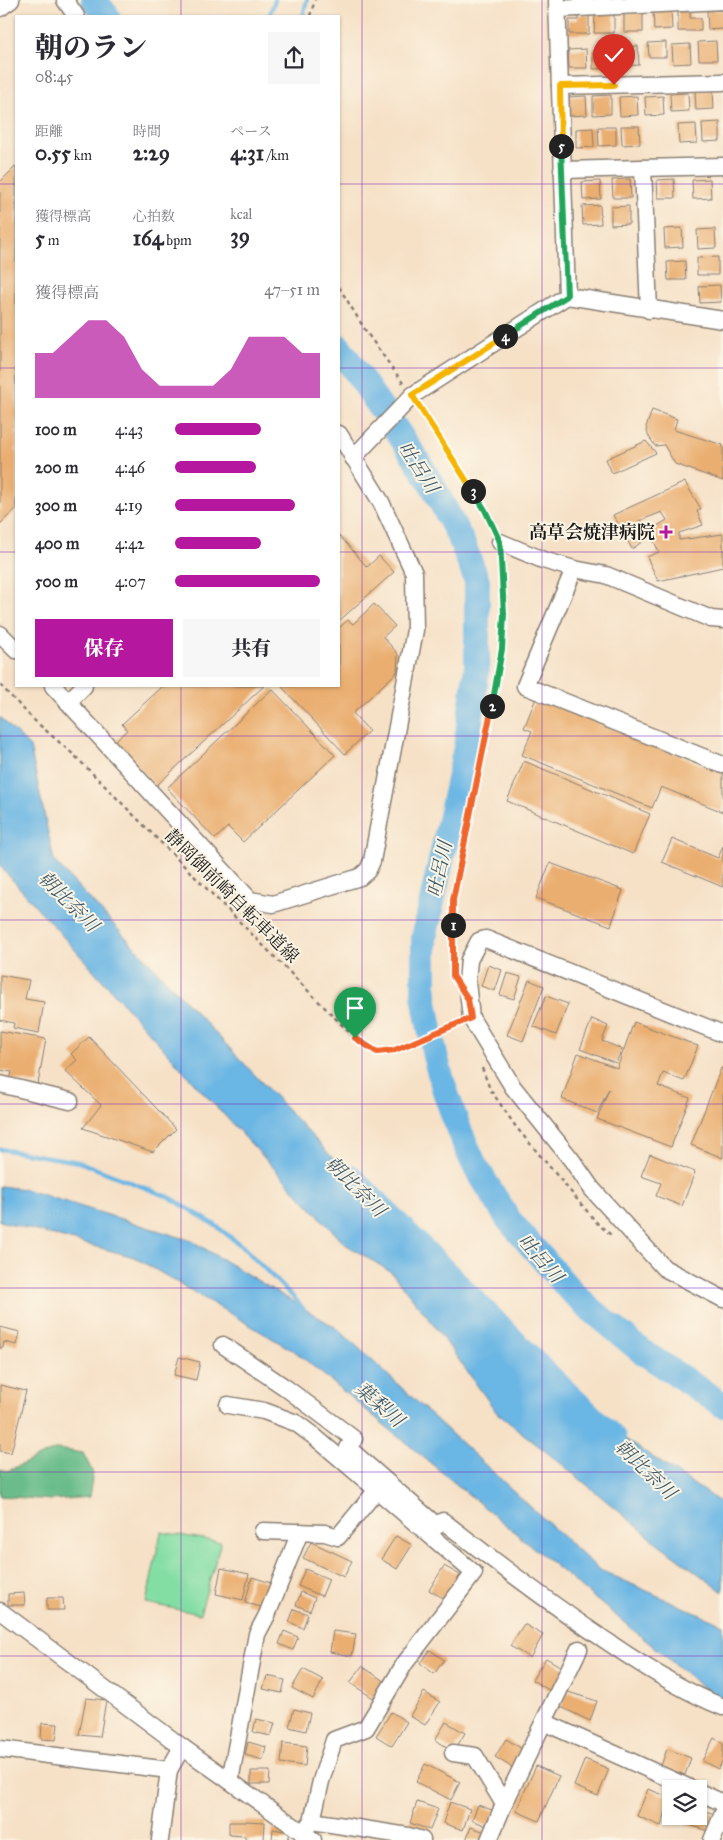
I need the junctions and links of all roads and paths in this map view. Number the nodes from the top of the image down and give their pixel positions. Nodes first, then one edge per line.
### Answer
1 (11, 0) edge
2 (65, 0) edge
3 (316, 0) edge
4 (723, 1) edge
5 (557, 4) edge
6 (0, 8) edge
7 (75, 15) edge
8 (310, 15) edge
9 (723, 82) edge
10 (560, 86) junction
11 (723, 166) edge
12 (644, 168) junction
13 (562, 170) junction
14 (340, 289) edge
15 (567, 296) junction
16 (649, 310) junction
17 (723, 320) edge
18 (412, 395) junction
19 (341, 442) edge
20 (353, 458) junction
21 (500, 542) junction
22 (574, 569) junction
23 (723, 620) edge
24 (0, 634) edge
25 (15, 649) edge
26 (0, 684) edge
27 (54, 687) edge
28 (83, 687) edge
29 (69, 701) junction
30 (723, 764) edge
31 (453, 957) dead end
32 (471, 1018) junction
33 (723, 1034) edge
34 (0, 1084) edge
35 (70, 1101) dead end
36 (723, 1299) edge
37 (223, 1345) dead end
38 (228, 1405) dead end
39 (296, 1423) junction
40 (348, 1448) junction
41 (376, 1491) junction
42 (437, 1526) junction
43 (263, 1531) dead end
44 (300, 1532) junction
45 (474, 1573) junction
46 (0, 1611) edge
47 (579, 1649) dead end
48 (723, 1707) edge
49 (544, 1722) junction
50 (182, 1746) junction
51 (0, 1748) edge
52 (453, 1753) dead end
53 (169, 1770) junction
54 (672, 1780) edge
55 (230, 1781) junction
56 (707, 1795) edge
57 (723, 1802) edge
58 (504, 1804) junction
59 (723, 1813) edge
60 (309, 1832) edge
61 (160, 1840) edge
62 (422, 1840) edge
63 (489, 1840) edge
64 (712, 1840) edge

1 - 6 street
2 - 7 street
3 - 8 path
4 - 5 street
5 - 10 street
9 - 10 street
10 - 13 street
11 - 12 street
12 - 13 street
12 - 16 street
13 - 15 street
14 - 18 path
15 - 16 street
15 - 18 street
16 - 17 street
18 - 20 street
18 - 21 path
19 - 20 street
20 - 29 street
21 - 22 street
21 - 31 path
22 - 23 street
22 - 30 street
24 - 25 street
26 - 32 path, 静岡御前崎自転車道線
27 - 29 street
28 - 29 street
32 - 33 street
32 - 36 street
34 - 35 street
37 - 40 street
38 - 39 street
39 - 40 street
39 - 41 street
40 - 42 street
41 - 44 street
41 - 45 street
42 - 45 street
42 - 48 street
43 - 44 street
44 - 55 street
45 - 60 street
46 - 50 street
47 - 49 street
49 - 54 street
49 - 58 street
50 - 53 street
50 - 55 street
51 - 53 street
52 - 58 street
53 - 61 street
55 - 60 street
56 - 57 street
58 - 63 street
59 - 64 street
60 - 62 street

